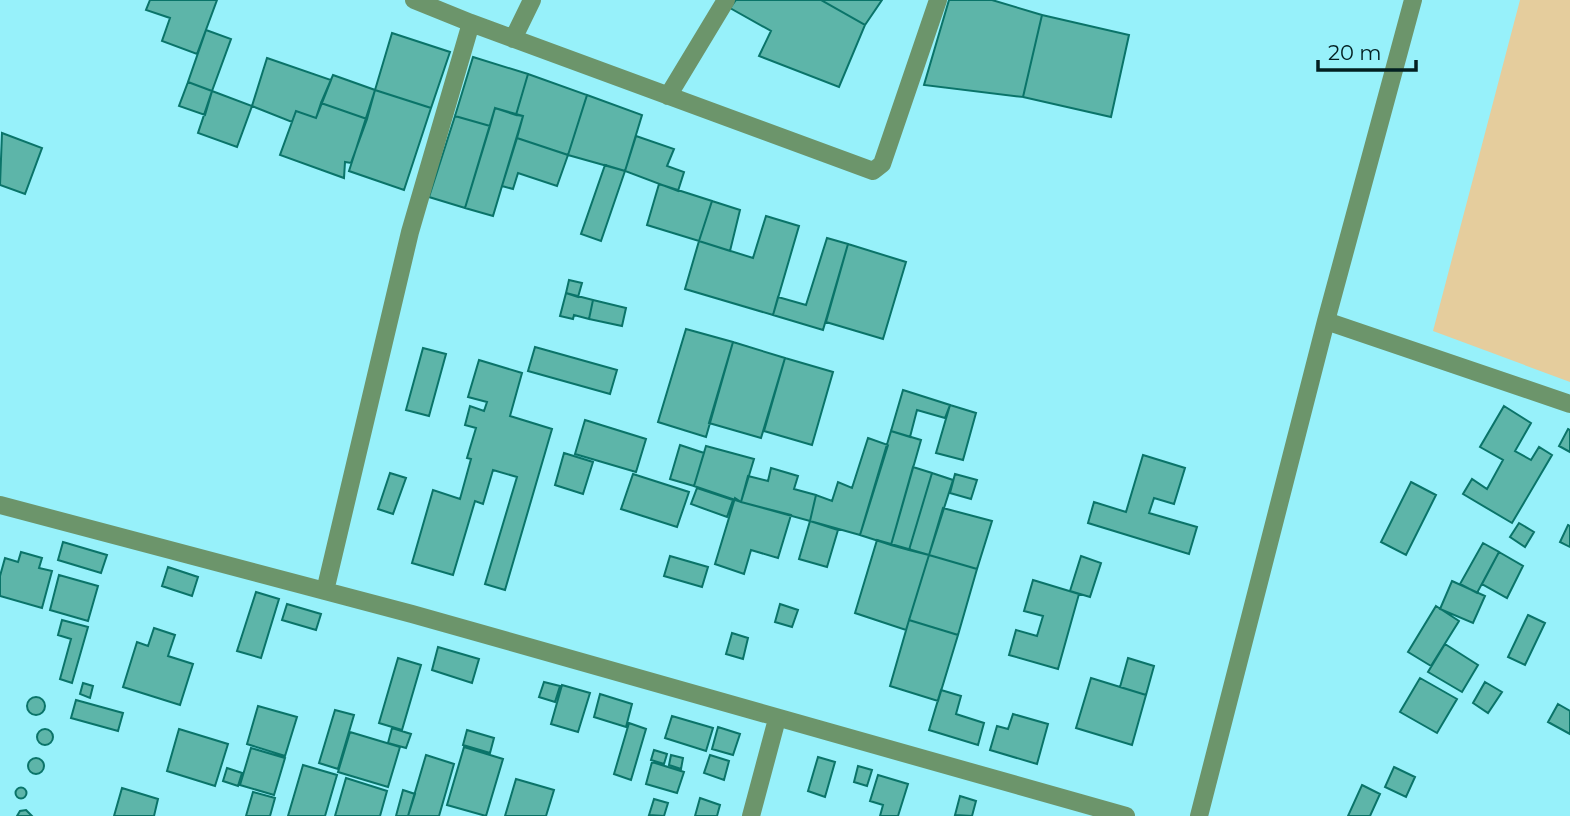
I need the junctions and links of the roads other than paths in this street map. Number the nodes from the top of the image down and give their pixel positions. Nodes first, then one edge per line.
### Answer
1 (414, 0) edge
2 (532, 0) edge
3 (726, 0) edge
4 (938, 0) edge
5 (1413, 0) edge
6 (471, 23) junction
7 (513, 39) junction
8 (668, 96) junction
9 (1326, 321) junction
10 (1570, 404) edge
11 (0, 505) edge
12 (325, 591) junction
13 (777, 719) junction
14 (751, 816) edge
15 (1126, 816) edge
16 (1199, 816) edge

1 - 6 street
2 - 7 street
3 - 8 street
4 - 8 street
5 - 9 street
6 - 7 street
6 - 12 street
7 - 8 street
9 - 10 street
9 - 16 street
11 - 12 street
12 - 13 street
13 - 14 street
13 - 15 street

